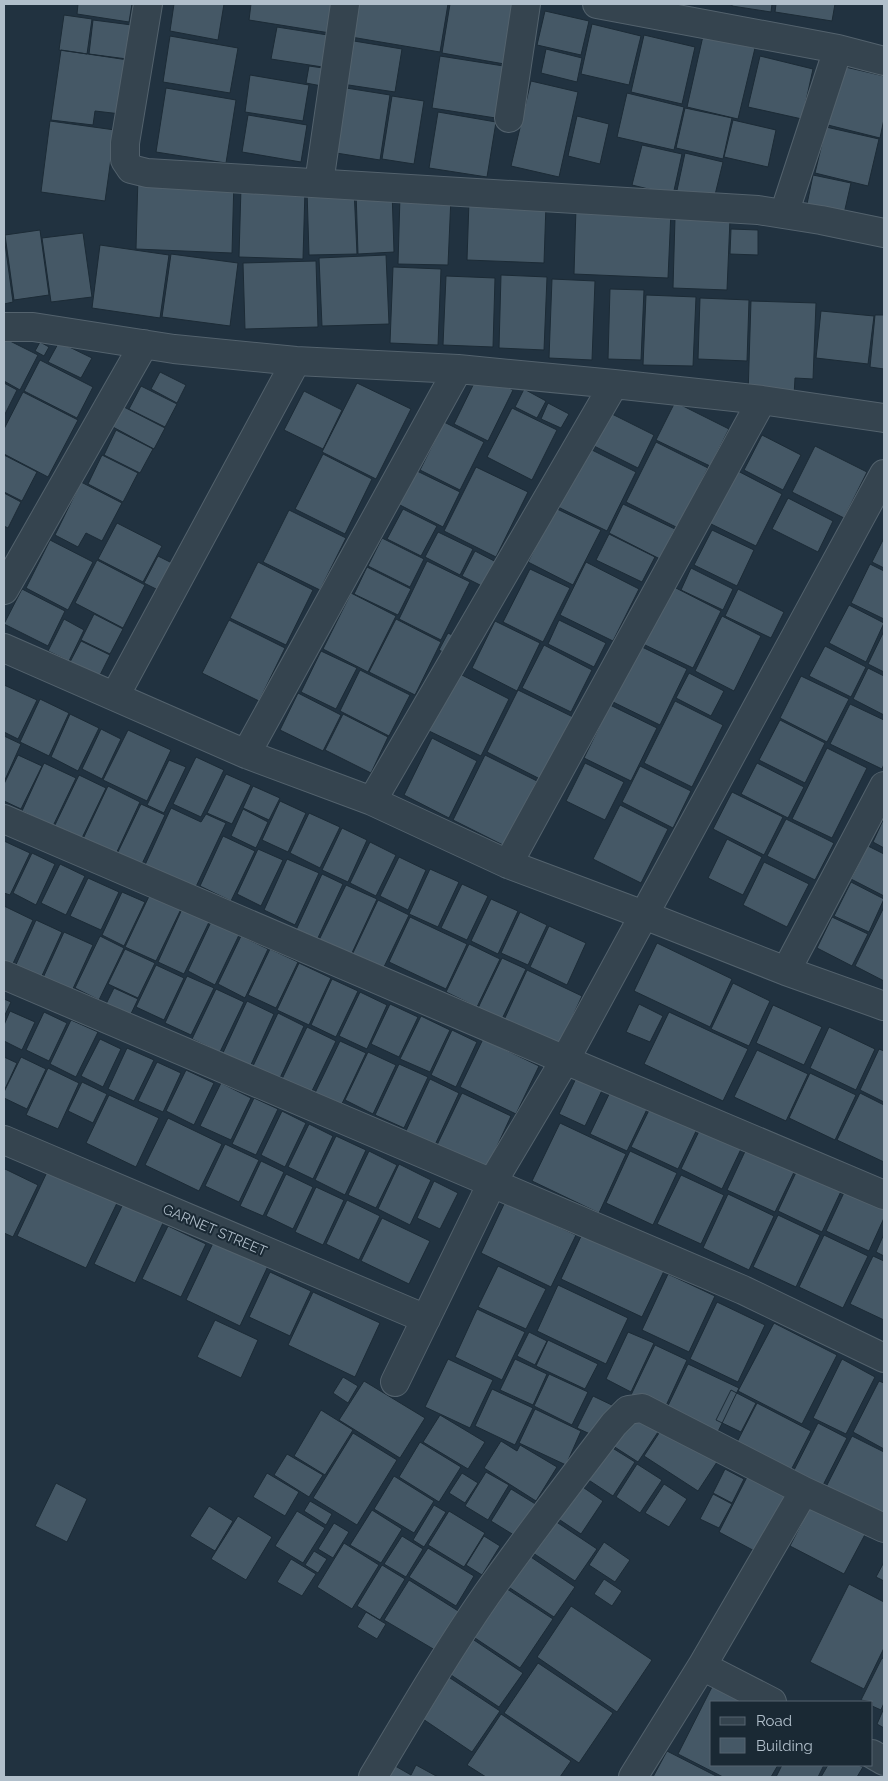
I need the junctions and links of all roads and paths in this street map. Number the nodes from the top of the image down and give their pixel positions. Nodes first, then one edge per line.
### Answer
1 (148, 4) edge
2 (345, 4) edge
3 (526, 4) edge
4 (597, 4) edge
5 (838, 49) junction
6 (884, 61) edge
7 (508, 118) dead end
8 (319, 183) junction
9 (784, 214) junction
10 (884, 233) edge
11 (4, 326) edge
12 (144, 344) junction
13 (296, 360) junction
14 (458, 369) junction
15 (614, 384) junction
16 (762, 400) junction
17 (884, 418) edge
18 (884, 474) edge
19 (4, 590) edge
20 (4, 648) edge
21 (115, 696) junction
22 (246, 754) junction
23 (884, 786) edge
24 (372, 802) junction
25 (4, 818) edge
26 (508, 864) junction
27 (644, 915) junction
28 (786, 971) junction
29 (4, 974) edge
30 (884, 1006) edge
31 (565, 1060) junction
32 (4, 1140) edge
33 (492, 1183) junction
34 (884, 1195) edge
35 (426, 1320) junction
36 (884, 1358) edge
37 (395, 1382) dead end
38 (804, 1491) junction
39 (884, 1528) edge
40 (702, 1666) junction
41 (770, 1701) edge
42 (873, 1755) edge
43 (884, 1761) edge
44 (373, 1777) edge
45 (633, 1777) edge

1 - 8 street
2 - 8 street
3 - 7 street
4 - 5 street
5 - 6 street
5 - 9 street
8 - 9 street
9 - 10 street
11 - 12 street
12 - 13 street
12 - 19 street
13 - 14 street
13 - 21 street
14 - 15 street
14 - 22 street
15 - 16 street
15 - 24 street
16 - 17 street
16 - 26 street
18 - 27 street
20 - 21 street
21 - 22 street
22 - 24 street
23 - 28 street
24 - 26 street
25 - 31 street
26 - 27 street
27 - 28 street
27 - 31 street
28 - 30 street
29 - 33 street
31 - 33 street
31 - 34 street
32 - 35 street, GARNET STREET
33 - 35 street
33 - 36 street
35 - 37 street
38 - 39 street
38 - 40 street
38 - 44 street
40 - 41 street
40 - 45 street
42 - 43 street

